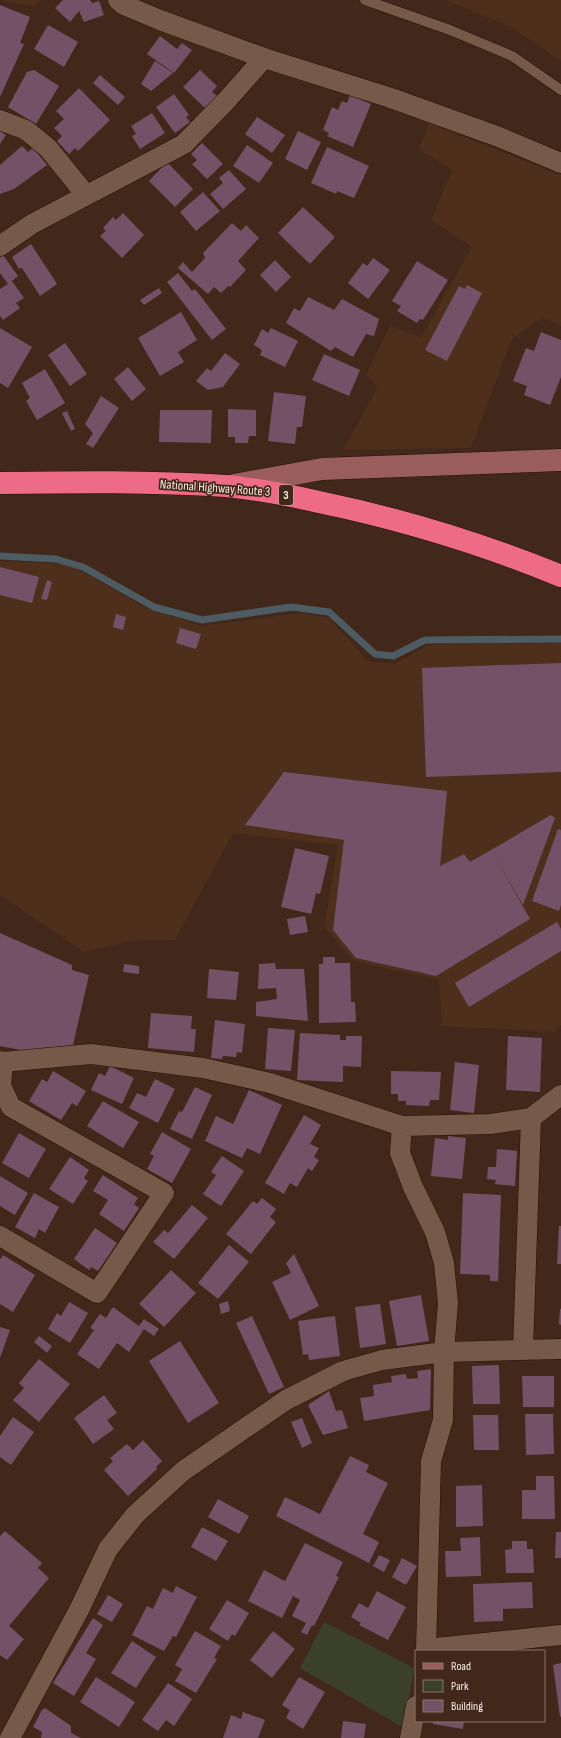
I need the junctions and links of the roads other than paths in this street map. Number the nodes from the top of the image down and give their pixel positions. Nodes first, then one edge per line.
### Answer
1 (118, 0) edge
2 (365, 0) edge
3 (264, 58) junction
4 (561, 90) edge
5 (0, 120) edge
6 (561, 163) edge
7 (86, 195) junction
8 (0, 246) edge
9 (561, 460) edge
10 (0, 483) edge
11 (227, 486) junction
12 (561, 576) edge
13 (2, 1062) edge
14 (561, 1095) edge
15 (531, 1118) junction
16 (402, 1126) junction
17 (0, 1236) edge
18 (561, 1349) edge
19 (523, 1350) junction
20 (444, 1352) junction
21 (561, 1635) edge
22 (426, 1650) edge
23 (415, 1711) edge
24 (10, 1738) edge
25 (410, 1738) edge

1 - 3 street
2 - 4 lane
3 - 6 street
3 - 7 street
5 - 7 street
7 - 8 street
9 - 11 street
10 - 11 highway, National Highway Route 3 / 3
11 - 12 highway, National Highway Route 3 / 3
13 - 16 street
13 - 17 street
14 - 15 street
15 - 16 street
15 - 19 street
16 - 20 street
18 - 19 street
19 - 20 street
20 - 22 street
20 - 24 street
21 - 22 street
23 - 25 street

